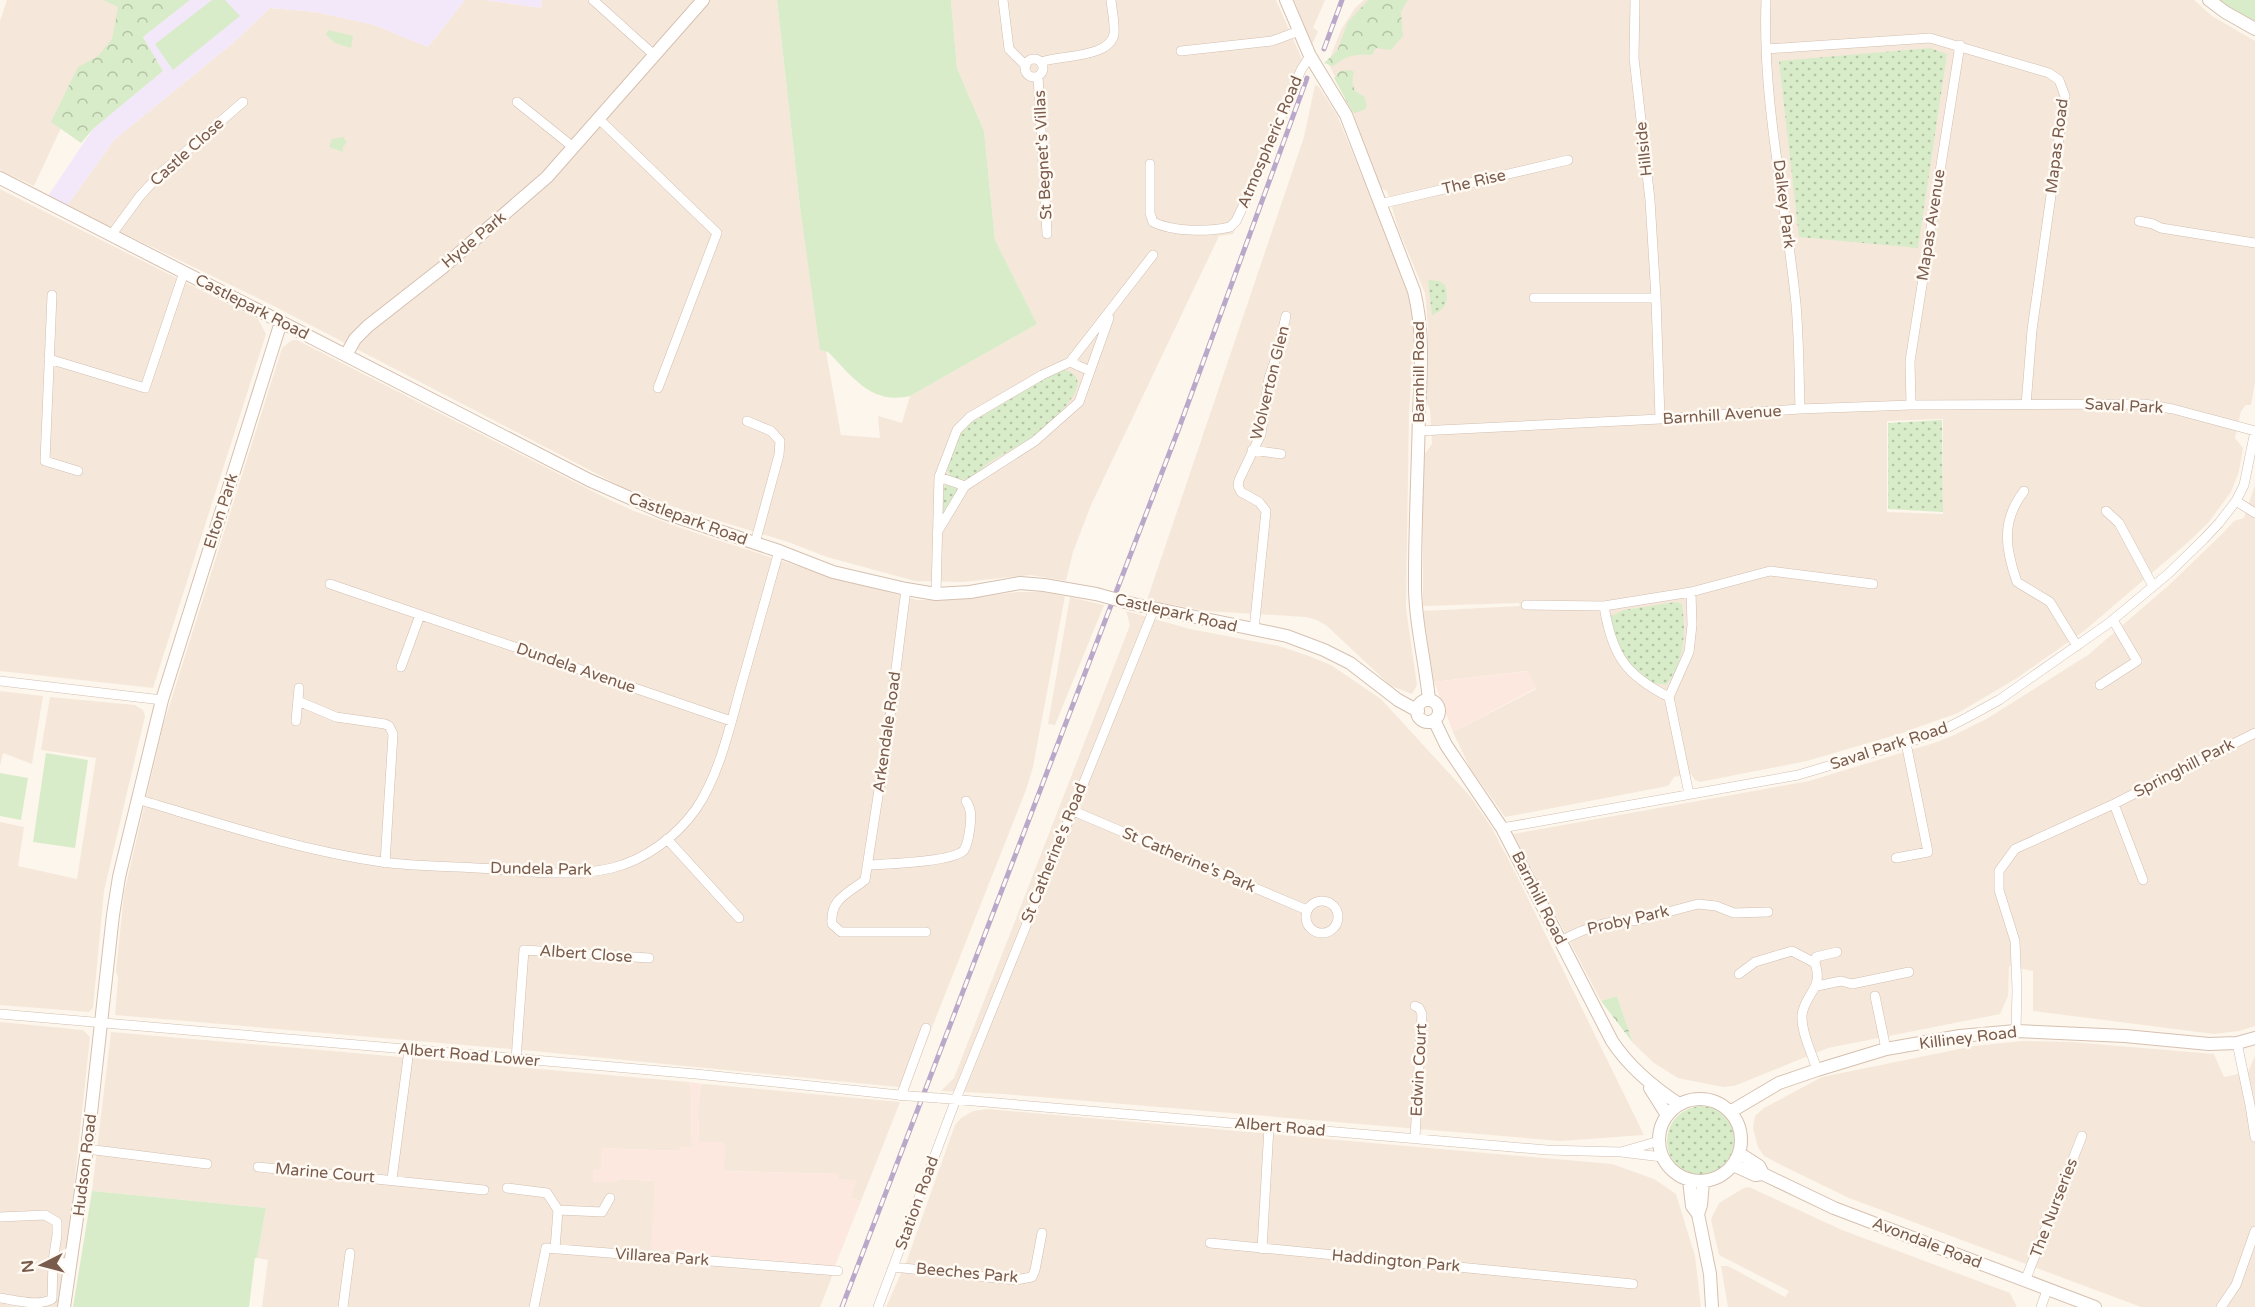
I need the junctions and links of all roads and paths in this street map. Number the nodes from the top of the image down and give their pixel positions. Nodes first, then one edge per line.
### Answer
1 (593, 0) edge
2 (703, 0) edge
3 (1003, 0) edge
4 (1111, 0) edge
5 (1286, 0) edge
6 (1635, 0) edge
7 (1766, 0) edge
8 (2208, 0) edge
9 (2255, 29) edge
10 (1299, 31) junction
11 (1960, 45) junction
12 (1766, 49) junction
13 (1181, 51) dead end
14 (653, 54) junction
15 (1310, 57) junction
16 (1041, 62) junction
17 (1026, 66) junction
18 (1038, 76) junction
19 (243, 102) dead end
20 (518, 102) dead end
21 (599, 119) junction
22 (573, 147) junction
23 (1568, 160) dead end
24 (1150, 164) dead end
25 (0, 178) edge
26 (1380, 204) junction
27 (2139, 221) dead end
28 (112, 234) junction
29 (1047, 234) dead end
30 (2255, 243) edge
31 (1153, 255) dead end
32 (184, 272) junction
33 (52, 295) dead end
34 (1534, 298) dead end
35 (1656, 298) junction
36 (1112, 310) junction
37 (1286, 316) dead end
38 (281, 322) junction
39 (346, 355) junction
40 (49, 359) junction
41 (1070, 362) junction
42 (1090, 371) junction
43 (658, 388) dead end
44 (1911, 405) junction
45 (2025, 405) junction
46 (1800, 409) junction
47 (1660, 419) junction
48 (747, 421) dead end
49 (1419, 431) junction
50 (2255, 431) edge
51 (1252, 450) junction
52 (1281, 453) dead end
53 (78, 471) dead end
54 (939, 477) junction
55 (965, 486) junction
56 (2024, 491) dead end
57 (2236, 501) junction
58 (2106, 511) dead end
59 (2255, 513) edge
60 (937, 532) junction
61 (755, 543) junction
62 (779, 551) junction
63 (330, 584) dead end
64 (1873, 584) dead end
65 (2153, 586) junction
66 (906, 589) junction
67 (1691, 592) junction
68 (936, 594) junction
69 (1526, 605) dead end
70 (1604, 606) junction
71 (1154, 609) junction
72 (420, 615) junction
73 (2113, 620) junction
74 (1254, 630) junction
75 (2077, 646) junction
76 (401, 667) dead end
77 (0, 681) edge
78 (2100, 685) dead end
79 (299, 688) dead end
80 (1670, 697) junction
81 (162, 700) junction
82 (1429, 700) junction
83 (298, 701) junction
84 (1418, 711) junction
85 (1434, 720) junction
86 (296, 721) dead end
87 (731, 721) junction
88 (2255, 733) edge
89 (1906, 743) junction
90 (1689, 794) junction
91 (137, 799) junction
92 (966, 801) dead end
93 (2114, 804) junction
94 (1071, 810) junction
95 (1502, 828) junction
96 (667, 839) junction
97 (1896, 858) dead end
98 (385, 863) junction
99 (867, 869) junction
100 (2143, 880) dead end
101 (1307, 910) dead end
102 (1768, 912) dead end
103 (740, 918) dead end
104 (926, 932) dead end
105 (1561, 941) junction
106 (1837, 952) dead end
107 (649, 958) dead end
108 (1815, 963) junction
109 (1909, 972) dead end
110 (1739, 974) dead end
111 (1817, 986) junction
112 (1875, 996) dead end
113 (1415, 1006) dead end
114 (0, 1014) edge
115 (102, 1022) junction
116 (926, 1028) dead end
117 (2016, 1030) junction
118 (2255, 1038) edge
119 (2237, 1043) junction
120 (1886, 1049) junction
121 (409, 1050) junction
122 (516, 1059) junction
123 (1817, 1070) junction
124 (1642, 1076) junction
125 (905, 1096) junction
126 (938, 1098) joint
127 (956, 1099) junction
128 (1679, 1104) junction
129 (1730, 1112) junction
130 (1667, 1114) junction
131 (1269, 1127) junction
132 (2082, 1136) dead end
133 (2255, 1137) edge
134 (1415, 1138) junction
135 (1659, 1141) junction
136 (87, 1149) junction
137 (1621, 1152) junction
138 (1739, 1153) junction
139 (1662, 1157) junction
140 (207, 1164) dead end
141 (1733, 1165) junction
142 (258, 1167) dead end
143 (1762, 1174) junction
144 (392, 1179) junction
145 (1689, 1180) junction
146 (1703, 1182) junction
147 (507, 1188) dead end
148 (484, 1190) dead end
149 (610, 1198) dead end
150 (558, 1210) junction
151 (1698, 1214) junction
152 (0, 1217) edge
153 (2255, 1231) edge
154 (1042, 1233) dead end
155 (1210, 1243) dead end
156 (555, 1249) junction
157 (1262, 1249) junction
158 (350, 1253) dead end
159 (53, 1261) junction
160 (71, 1264) junction
161 (894, 1267) junction
162 (838, 1271) dead end
163 (2025, 1281) junction
164 (1633, 1284) dead end
165 (2047, 1290) junction
166 (0, 1298) edge
167 (64, 1307) edge
168 (343, 1307) edge
169 (534, 1307) edge
170 (878, 1307) edge
171 (1712, 1307) edge
172 (2041, 1307) edge
173 (2095, 1307) edge
174 (2222, 1307) edge

1 - 14 street
2 - 14 street, Hyde Park
3 - 17 street, St Begnet's Villas
4 - 16 street
5 - 10 street, Barnhill Road
6 - 35 street, Hillside
7 - 12 street, Dalkey Park
8 - 9 street
10 - 13 street
10 - 15 street, Barnhill Road
11 - 12 street, Mapas Road
11 - 44 street, Mapas Avenue
11 - 45 street, Mapas Road
12 - 46 street, Dalkey Park
14 - 21 street, Hyde Park
15 - 24 street, Atmospheric Road
15 - 26 street, Barnhill Road
16 - 17 street
16 - 18 street, St Begnet's Villas
17 - 18 street, St Begnet's Villas
18 - 29 street, St Begnet's Villas
19 - 28 street, Castle Close
20 - 22 street
21 - 22 street, Hyde Park
21 - 43 street
22 - 39 street, Hyde Park
23 - 26 street, The Rise
25 - 28 street, Castlepark Road
26 - 49 street, Barnhill Road
27 - 30 street
28 - 32 street, Castlepark Road
31 - 36 street
32 - 38 street, Castlepark Road
32 - 40 street
33 - 40 street
34 - 35 street
35 - 47 street, Hillside
36 - 41 street
36 - 42 street
37 - 51 street, Wolverton Glen
38 - 39 street, Castlepark Road
38 - 81 street, Elton Park
39 - 61 street, Castlepark Road
40 - 53 street
41 - 42 street
41 - 54 street
42 - 55 street
44 - 45 street, Barnhill Avenue
44 - 46 street, Barnhill Avenue
45 - 50 street, Saval Park
46 - 47 street, Barnhill Avenue
47 - 49 street, Barnhill Avenue
48 - 61 street
49 - 82 street, Barnhill Road
50 - 57 street, Saval Park Road
51 - 52 street, Wolverton Glen
51 - 74 street, Wolverton Glen
54 - 55 street
54 - 60 street
55 - 60 street
56 - 75 street
57 - 59 street
57 - 65 street, Saval Park Road
58 - 65 street
60 - 68 street
61 - 62 street, Castlepark Road
62 - 66 street, Castlepark Road
62 - 87 street, Dundela Park
63 - 72 street, Dundela Avenue
64 - 67 street
65 - 73 street, Saval Park Road
66 - 68 street, Castlepark Road
66 - 99 street, Arkendale Road
67 - 70 street
67 - 80 street
68 - 71 street, Castlepark Road, bridge
69 - 70 street
70 - 80 street
71 - 74 street, Castlepark Road
71 - 94 street, St Catherine's Road
72 - 76 street
72 - 87 street, Dundela Avenue
73 - 75 street, Saval Park Road
73 - 78 street
74 - 84 street, Castlepark Road
75 - 89 street, Saval Park Road
77 - 81 street
79 - 83 street
80 - 90 street
81 - 91 street, Elton Park
82 - 84 street
82 - 85 street, Barnhill Road
83 - 86 street
83 - 98 street
84 - 85 street
85 - 95 street, Barnhill Road
87 - 96 street, Dundela Park
88 - 93 street, Springhill Park
89 - 90 street, Saval Park Road
89 - 97 street
90 - 95 street, Saval Park Road
91 - 98 street, Dundela Park
91 - 115 street, Elton Park
92 - 99 street
93 - 100 street, Springhill Park
93 - 117 street, Springhill Park
94 - 101 street, St Catherine's Park
94 - 127 street, St Catherine's Road
95 - 105 street, Barnhill Road
96 - 98 street, Dundela Park
96 - 103 street
99 - 104 street
102 - 105 street, Proby Park
105 - 124 street, Barnhill Road
106 - 108 street
107 - 122 street, Albert Close
108 - 110 street
108 - 111 street
109 - 111 street
111 - 123 street
112 - 120 street
113 - 134 street, Edwin Court
114 - 115 street, Albert Road Lower
115 - 121 street, Albert Road Lower
115 - 136 street, Hudson Road
116 - 125 street
117 - 119 street, Killiney Road
117 - 120 street, Killiney Road
118 - 119 street, Killiney Road
119 - 133 street
120 - 123 street, Killiney Road
121 - 122 street, Albert Road Lower
121 - 144 street, Marine Court
122 - 125 street, Albert Road Lower
123 - 129 street, Killiney Road
124 - 128 street, Barnhill Road
124 - 130 street, Barnhill Road
125 - 126 street, Albert Road Lower, bridge
126 - 127 street, Albert Road
127 - 131 street, Albert Road
127 - 161 street, Station Road
128 - 129 street
128 - 130 street
129 - 138 street
130 - 135 street
131 - 134 street, Albert Road
131 - 157 street
132 - 163 street, The Nurseries
134 - 137 street, Albert Road
135 - 137 street, Albert Road
135 - 139 street
136 - 140 street
136 - 160 street, Hudson Road
137 - 139 street, Albert Road
138 - 141 street
138 - 143 street, Avondale Road
139 - 145 street
141 - 143 street, Avondale Road
141 - 146 street
142 - 144 street, Marine Court
143 - 163 street, Avondale Road
144 - 148 street, Marine Court
145 - 146 street
145 - 151 street
146 - 151 street
147 - 150 street
149 - 150 street
150 - 156 street
151 - 171 street
152 - 159 street
153 - 174 street
154 - 161 street, Beeches Park
155 - 157 street, Haddington Park
156 - 162 street, Villarea Park
156 - 169 street
157 - 164 street, Haddington Park
158 - 168 street
159 - 160 street
159 - 166 street
160 - 167 street, Hudson Road
161 - 170 street, Station Road
163 - 165 street, Avondale Road
165 - 172 street
165 - 173 street, Avondale Road

